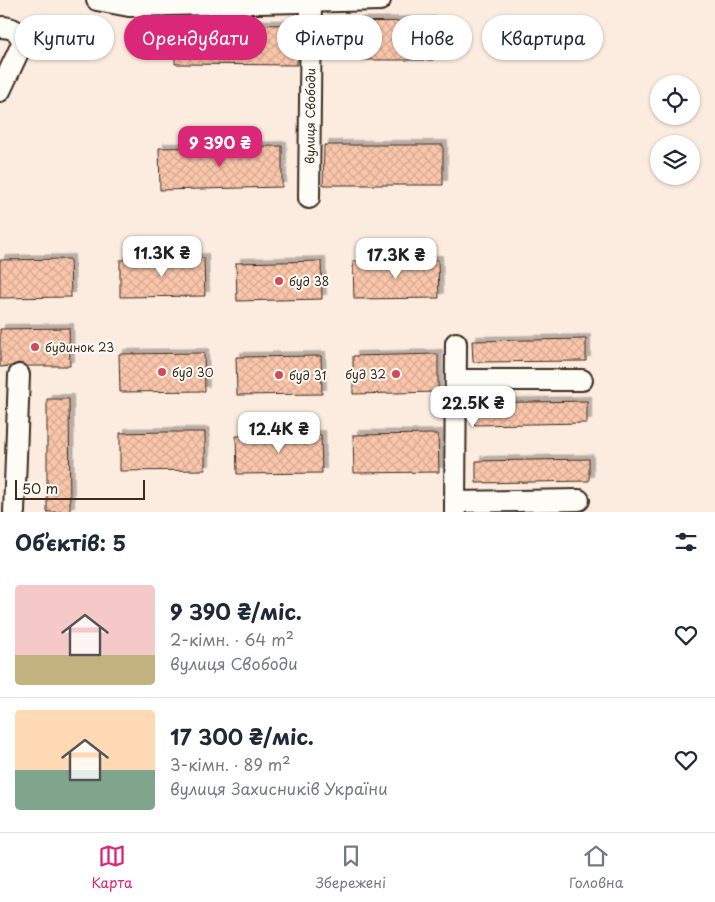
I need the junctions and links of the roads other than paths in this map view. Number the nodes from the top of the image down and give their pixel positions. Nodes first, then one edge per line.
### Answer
1 (97, 0) edge
2 (380, 0) edge
3 (311, 2) junction
4 (0, 27) edge
5 (0, 90) edge
6 (309, 198) dead end
7 (456, 343) dead end
8 (19, 374) dead end
9 (456, 380) junction
10 (582, 380) dead end
11 (579, 500) dead end
12 (455, 507) edge
13 (14, 512) edge

1 - 3 street
2 - 3 street
3 - 6 street, вулиця Свободи
4 - 5 street
7 - 9 street
8 - 13 street
9 - 10 street
9 - 12 street
11 - 12 street

